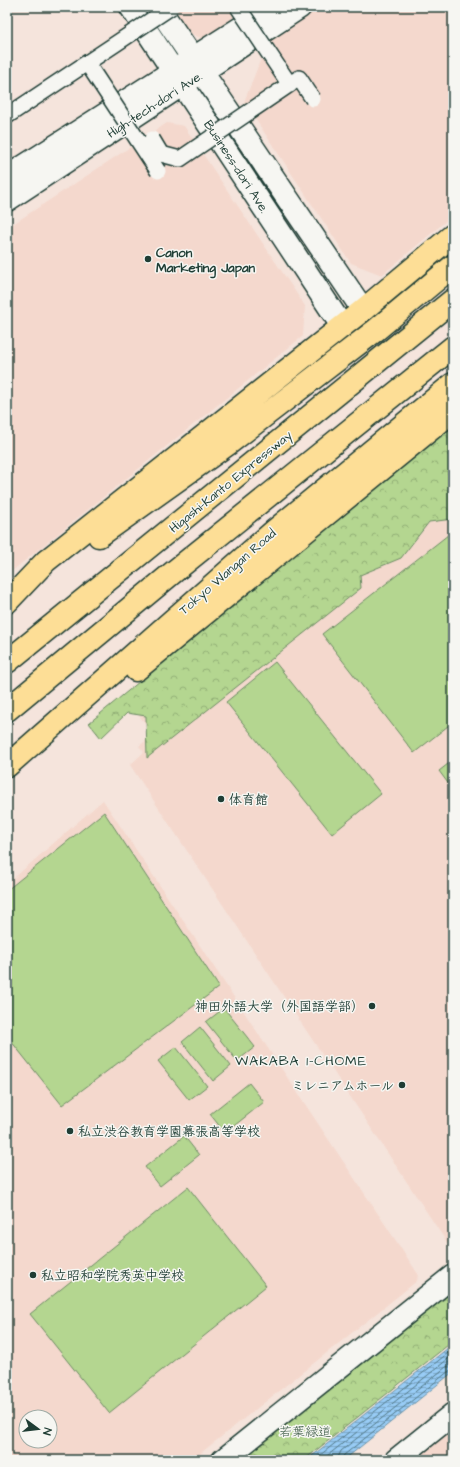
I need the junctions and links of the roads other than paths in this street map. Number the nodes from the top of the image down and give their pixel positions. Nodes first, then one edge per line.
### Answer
1 (131, 7) edge
2 (158, 7) edge
3 (171, 7) edge
4 (238, 7) edge
5 (274, 7) edge
6 (300, 7) edge
7 (87, 63) junction
8 (197, 66) junction
9 (178, 78) junction
10 (290, 85) junction
11 (313, 99) dead end
12 (7, 116) edge
13 (152, 139) dead end
14 (158, 170) dead end
15 (7, 177) edge
16 (7, 200) edge
17 (453, 236) edge
18 (453, 266) edge
19 (453, 300) edge
20 (363, 310) junction
21 (342, 326) junction
22 (453, 347) edge
23 (453, 384) edge
24 (453, 411) edge
25 (7, 602) edge
26 (7, 662) edge
27 (7, 710) edge
28 (7, 766) edge
29 (7, 776) edge
30 (453, 1276) edge
31 (453, 1414) edge
32 (223, 1460) edge
33 (396, 1460) edge

1 - 9 street, Business-dori Ave.
2 - 8 street, Business-dori Ave.
3 - 7 street, bridge
4 - 10 street, bridge
5 - 8 street, High-tech-dori Ave.
6 - 8 street, High-tech-dori Ave.
7 - 12 street, bridge
7 - 14 street, bridge
8 - 9 street, High-tech-dori Ave.
8 - 20 street, Business-dori Ave.
9 - 15 street, High-tech-dori Ave.
9 - 16 street, High-tech-dori Ave.
9 - 21 street, Business-dori Ave.
10 - 11 street, bridge
10 - 13 street, bridge
17 - 20 highway
18 - 25 highway
19 - 26 highway, Higashi-Kanto Expressway
20 - 21 highway
21 - 25 highway
22 - 27 highway
23 - 28 highway, Tokyo Wangan Road
24 - 29 highway
30 - 32 street
31 - 33 street

